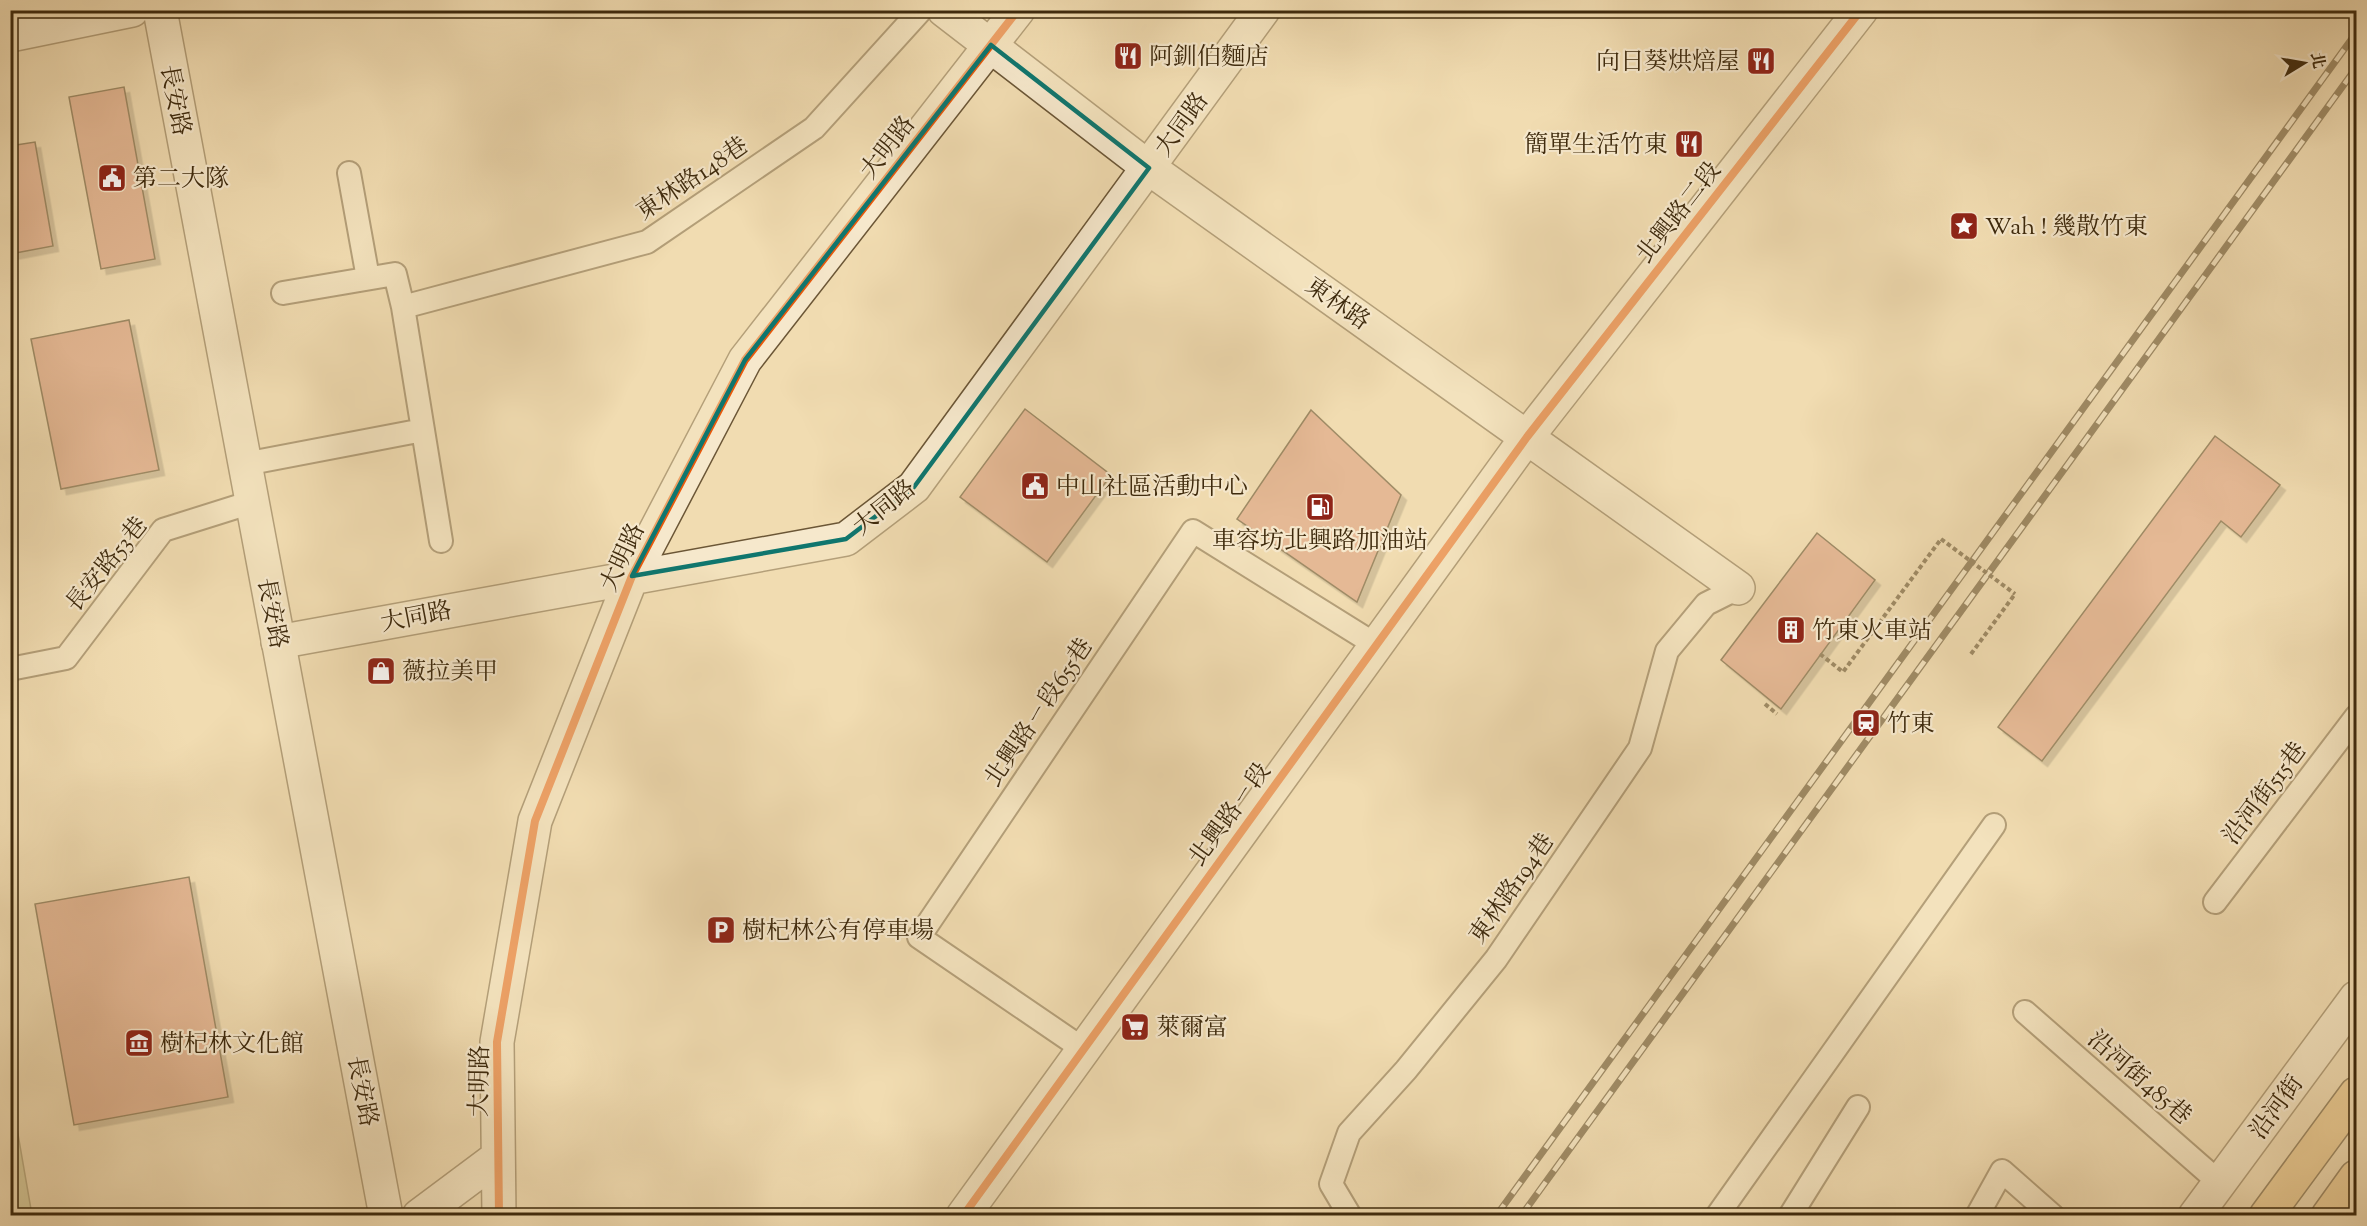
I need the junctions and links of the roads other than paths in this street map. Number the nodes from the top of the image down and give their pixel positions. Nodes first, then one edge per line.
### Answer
1 (132, 10) edge
2 (160, 10) edge
3 (921, 10) edge
4 (944, 10) edge
5 (1018, 10) edge
6 (1263, 10) edge
7 (1860, 10) edge
8 (24, 25) edge
9 (991, 45) junction
10 (1149, 168) junction
11 (349, 173) dead end
12 (368, 278) junction
13 (283, 293) dead end
14 (403, 307) junction
15 (423, 430) junction
16 (1527, 437) junction
17 (245, 464) junction
18 (252, 502) junction
19 (441, 541) dead end
20 (632, 576) junction
21 (1738, 588) joint
22 (278, 642) junction
23 (1376, 645) junction
24 (10, 669) edge
25 (2356, 717) edge
26 (1994, 825) dead end
27 (2215, 902) dead end
28 (2356, 998) edge
29 (2025, 1012) dead end
30 (1083, 1049) junction
31 (2356, 1094) edge
32 (1858, 1107) dead end
33 (498, 1157) junction
34 (2356, 1177) edge
35 (2220, 1183) junction
36 (386, 1215) edge
37 (419, 1215) edge
38 (499, 1215) edge
39 (963, 1215) edge
40 (1350, 1215) edge
41 (1717, 1215) edge
42 (1790, 1215) edge
43 (1977, 1215) edge
44 (2053, 1215) edge
45 (2195, 1215) edge
46 (2266, 1215) edge
47 (2328, 1215) edge

1 - 8 street
2 - 17 street, 長安路
3 - 14 lane, 東林路148巷
4 - 9 street, 東林路
5 - 9 street, 大明路
6 - 10 street, 大同路
7 - 16 street, 北興路二段
9 - 10 street, 東林路
9 - 20 street, 大明路
10 - 16 street, 東林路
10 - 20 street, 大同路
11 - 12 lane
12 - 13 lane
12 - 14 lane
14 - 15 lane
15 - 17 lane
15 - 19 lane
16 - 21 street, 東林路
16 - 23 street, 北興路ㄧ段
17 - 18 street, 長安路
18 - 22 street, 長安路
18 - 24 lane, 長安路53巷
20 - 22 street, 大同路
20 - 33 street, 大明路
21 - 40 lane, 東林路194巷
22 - 36 street, 長安路
23 - 30 street, 北興路ㄧ段
23 - 30 lane, 北興路ㄧ段655巷
25 - 27 lane, 沿河街515巷
26 - 41 lane
28 - 35 street, 沿河街
29 - 35 lane, 沿河街485巷
30 - 39 street, 北興路ㄧ段
31 - 46 highway
32 - 42 lane
33 - 37 street
33 - 38 street, 大明路
34 - 47 highway
35 - 45 street, 沿河街
43 - 44 lane

